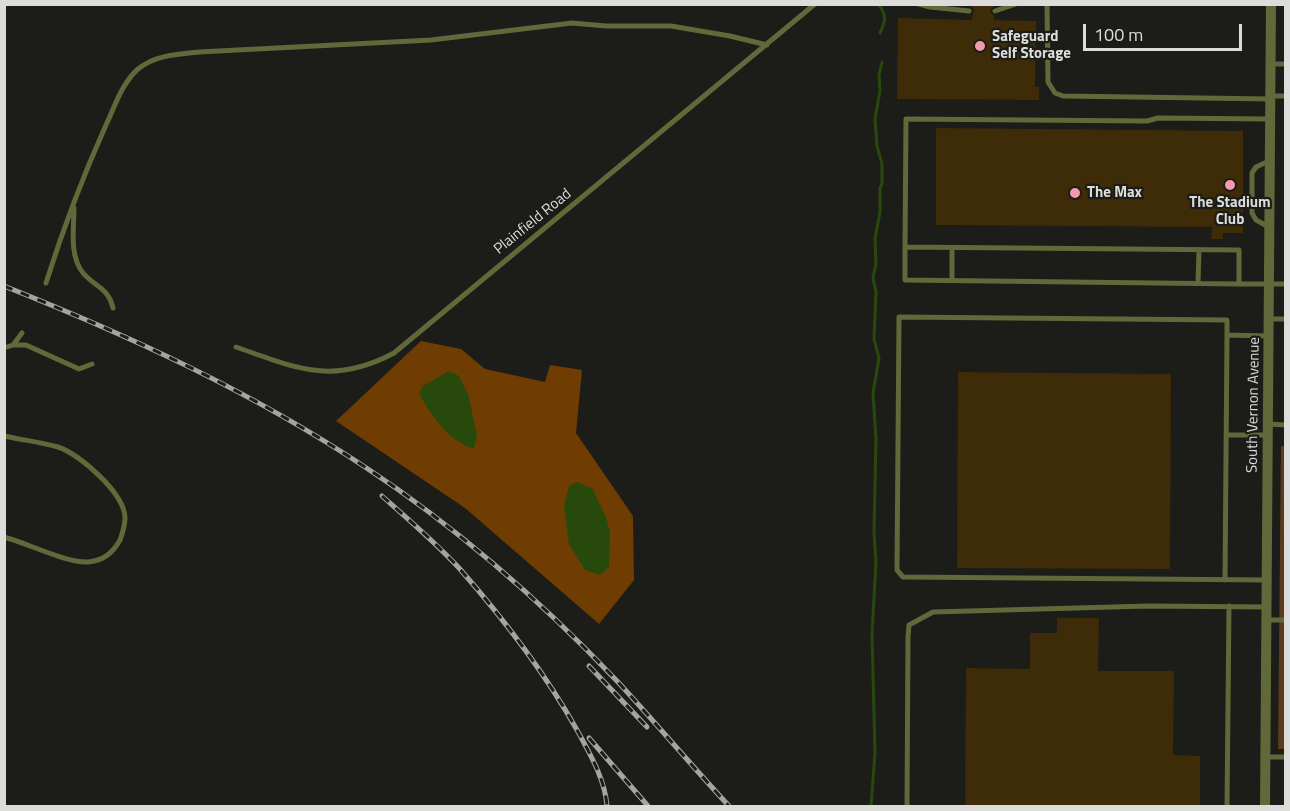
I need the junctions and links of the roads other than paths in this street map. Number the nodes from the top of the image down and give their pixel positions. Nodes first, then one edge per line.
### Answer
1 (815, 4) edge
2 (919, 4) edge
3 (1016, 4) edge
4 (1047, 4) edge
5 (1271, 4) edge
6 (969, 10) dead end
7 (995, 11) dead end
8 (767, 45) junction
9 (1271, 64) junction
10 (1286, 64) edge
11 (1286, 96) edge
12 (1270, 98) junction
13 (1270, 119) junction
14 (1271, 160) junction
15 (75, 203) junction
16 (1270, 228) junction
17 (905, 247) junction
18 (952, 248) junction
19 (1199, 250) junction
20 (952, 281) junction
21 (46, 283) dead end
22 (1198, 283) junction
23 (1239, 284) junction
24 (1270, 284) junction
25 (1286, 284) edge
26 (113, 308) dead end
27 (1270, 319) junction
28 (1286, 319) edge
29 (22, 333) dead end
30 (1227, 335) junction
31 (1270, 336) junction
32 (13, 345) junction
33 (236, 347) dead end
34 (4, 348) edge
35 (92, 364) dead end
36 (1286, 424) edge
37 (1269, 430) junction
38 (1226, 435) junction
39 (4, 436) edge
40 (4, 537) edge
41 (1225, 579) junction
42 (1267, 580) junction
43 (1228, 606) junction
44 (1267, 607) junction
45 (1267, 620) junction
46 (1286, 620) edge
47 (1266, 757) junction
48 (1286, 757) edge
49 (907, 807) edge
50 (1227, 807) edge
51 (1265, 807) edge

1 - 8 lane, Plainfield Road
2 - 6 lane
3 - 7 lane
4 - 12 lane
5 - 9 street, South Vernon Avenue
8 - 15 lane
8 - 33 lane, Plainfield Road
9 - 10 lane
9 - 12 street, South Vernon Avenue
11 - 12 lane
12 - 13 street, South Vernon Avenue
13 - 14 street, South Vernon Avenue
13 - 17 lane
14 - 16 street, South Vernon Avenue
14 - 16 lane
15 - 21 lane
15 - 26 lane
16 - 24 street, South Vernon Avenue
17 - 18 lane
17 - 20 lane
18 - 19 lane
18 - 20 lane
19 - 22 lane
19 - 23 lane
20 - 22 lane
22 - 23 lane
23 - 24 lane
24 - 25 lane
24 - 27 street, South Vernon Avenue
27 - 28 lane
27 - 31 street, South Vernon Avenue
29 - 32 lane
30 - 31 lane
30 - 38 lane
30 - 41 lane
31 - 37 street, South Vernon Avenue
32 - 34 lane
32 - 35 lane
36 - 37 lane
37 - 38 lane
37 - 42 street, South Vernon Avenue
38 - 41 lane
39 - 40 lane
41 - 42 lane
42 - 44 street, South Vernon Avenue
43 - 44 lane
43 - 49 lane
43 - 50 lane
44 - 45 street, South Vernon Avenue
45 - 46 lane
45 - 47 street, South Vernon Avenue
47 - 48 lane
47 - 51 street, South Vernon Avenue

